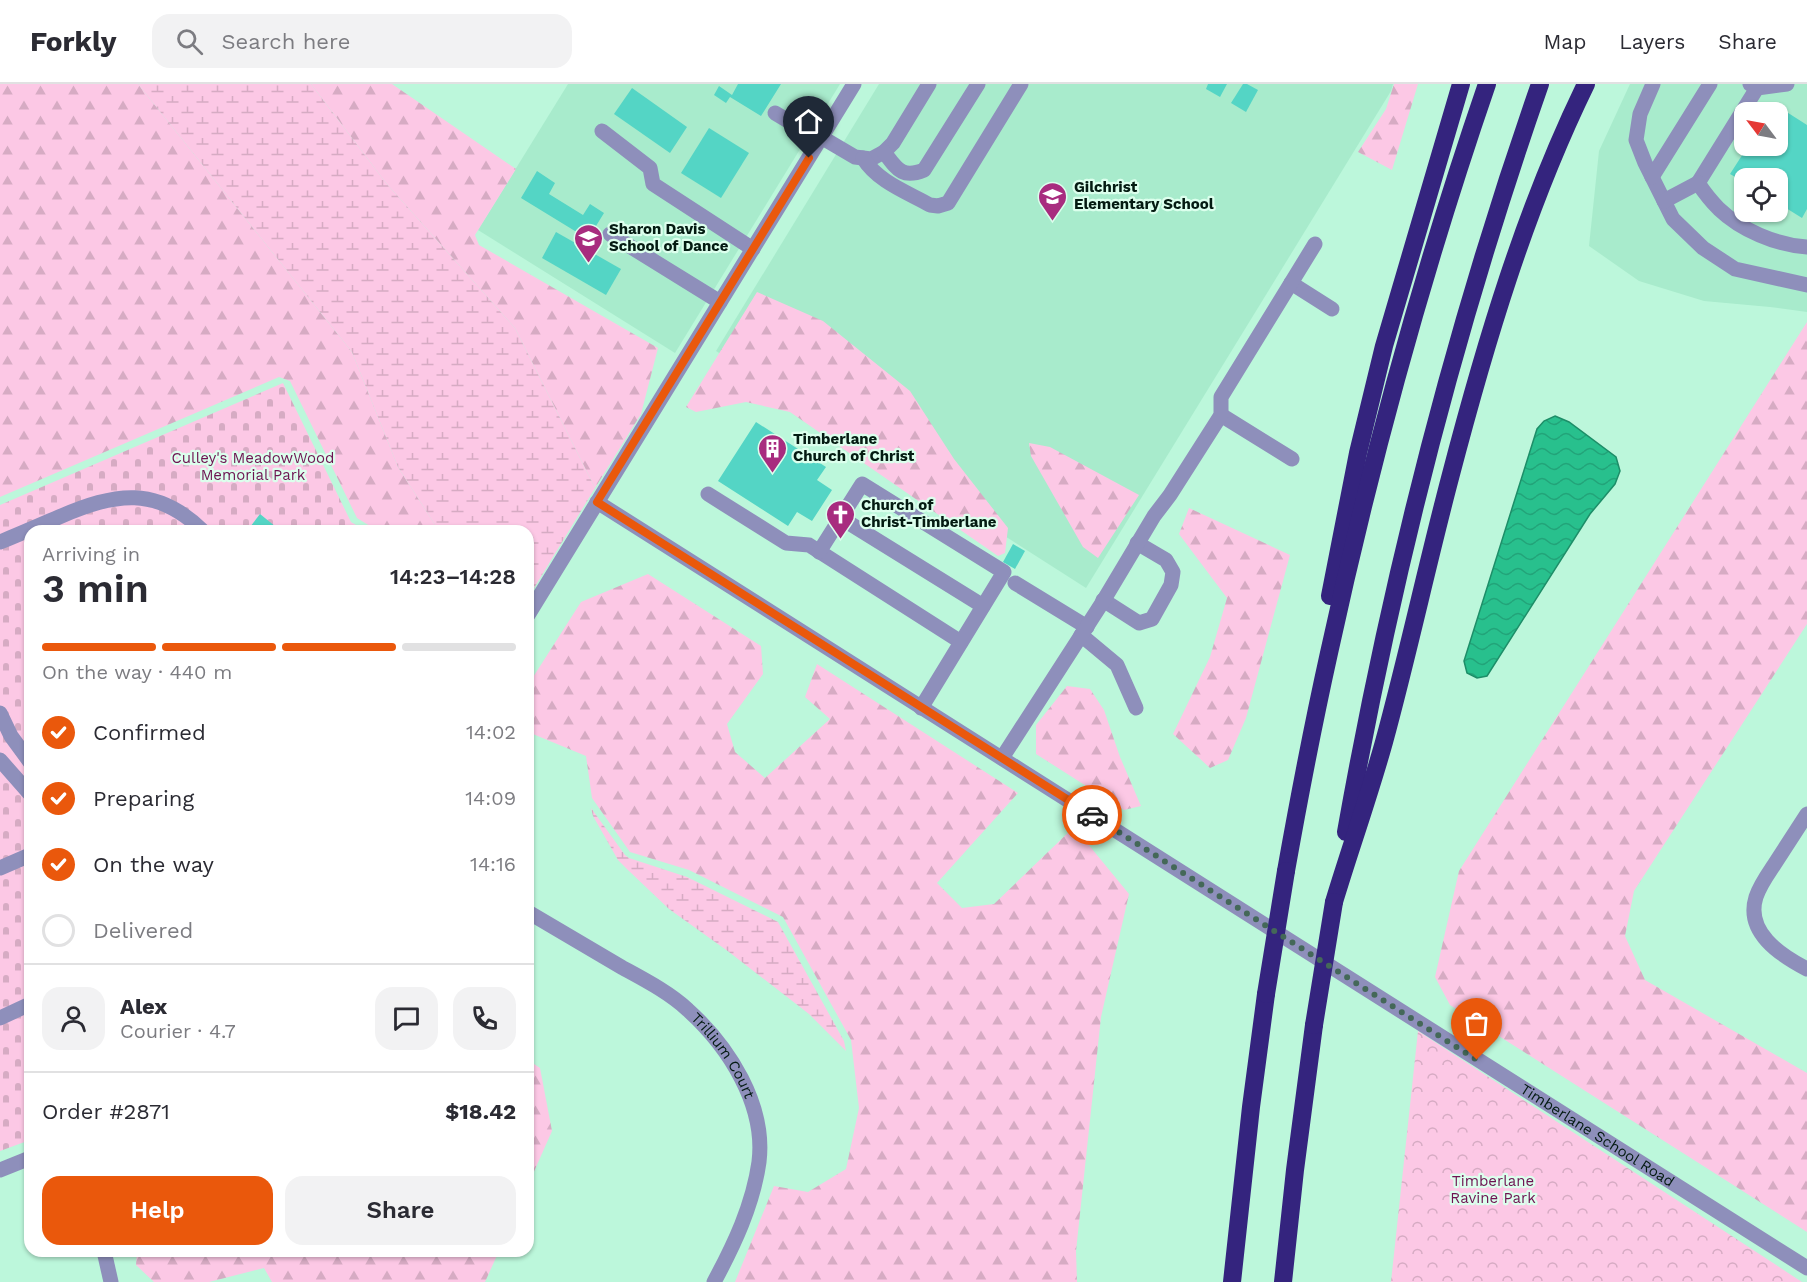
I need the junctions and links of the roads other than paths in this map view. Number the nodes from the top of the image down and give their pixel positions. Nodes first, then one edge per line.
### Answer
1 (929, 84) edge
2 (978, 84) edge
3 (1021, 84) edge
4 (1461, 84) edge
5 (1487, 84) edge
6 (1540, 84) edge
7 (1586, 84) edge
8 (1653, 84) edge
9 (1710, 84) edge
10 (1788, 84) edge
11 (849, 86) edge
12 (1753, 86) edge
13 (775, 113) dead end
14 (602, 131) dead end
15 (820, 139) junction
16 (884, 152) junction
17 (863, 158) junction
18 (1652, 177) junction
19 (1698, 183) junction
20 (1664, 201) junction
21 (610, 234) dead end
22 (1315, 244) dead end
23 (1807, 247) edge
24 (753, 249) junction
25 (1291, 283) junction
26 (1807, 285) edge
27 (720, 302) junction
28 (1332, 309) dead end
29 (1221, 415) junction
30 (1292, 459) dead end
31 (708, 494) dead end
32 (597, 502) junction
33 (841, 519) junction
34 (39, 525) edge
35 (196, 525) edge
36 (24, 532) edge
37 (0, 542) edge
38 (1137, 543) junction
39 (819, 552) junction
40 (1015, 583) dead end
41 (1103, 600) junction
42 (534, 605) edge
43 (983, 606) junction
44 (1084, 631) junction
45 (961, 642) junction
46 (921, 708) junction
47 (1136, 708) dead end
48 (0, 713) edge
49 (24, 754) edge
50 (1002, 758) junction
51 (0, 760) edge
52 (1306, 764) junction
53 (24, 787) edge
54 (1807, 814) edge
55 (24, 858) edge
56 (0, 868) edge
57 (1334, 902) junction
58 (534, 915) edge
59 (1807, 969) edge
60 (24, 1007) edge
61 (0, 1018) edge
62 (24, 1160) edge
63 (0, 1170) edge
64 (105, 1257) edge
65 (1807, 1268) edge
66 (111, 1282) edge
67 (714, 1282) edge
68 (1232, 1282) edge
69 (1283, 1282) edge

1 - 16 street
2 - 16 street
3 - 17 street
4 - 52 highway
5 - 52 highway
6 - 57 highway
7 - 57 highway
8 - 18 street
9 - 18 street
10 - 12 street
11 - 15 street
12 - 19 street
13 - 15 street
14 - 24 street
15 - 17 street
15 - 24 street
16 - 17 street
18 - 20 street
19 - 20 street
19 - 23 street
20 - 26 street
21 - 27 street
22 - 25 street
24 - 27 street
25 - 28 street
25 - 29 street
27 - 32 street
29 - 30 street
29 - 38 street
31 - 39 street
32 - 42 street
32 - 46 street, Timberlane School Road
33 - 39 street
33 - 43 street
33 - 43 street
34 - 35 street
36 - 37 street
38 - 41 street
38 - 41 street
39 - 45 street
40 - 44 street
41 - 44 street
43 - 45 street
44 - 47 street
44 - 50 street
45 - 46 street
46 - 50 street, Timberlane School Road
48 - 49 street
50 - 65 street, Timberlane School Road
51 - 53 street
52 - 68 highway, bridge
54 - 59 street
55 - 56 street
57 - 69 highway, bridge
58 - 67 street, Trillium Court
60 - 61 street
62 - 63 street
64 - 66 street

